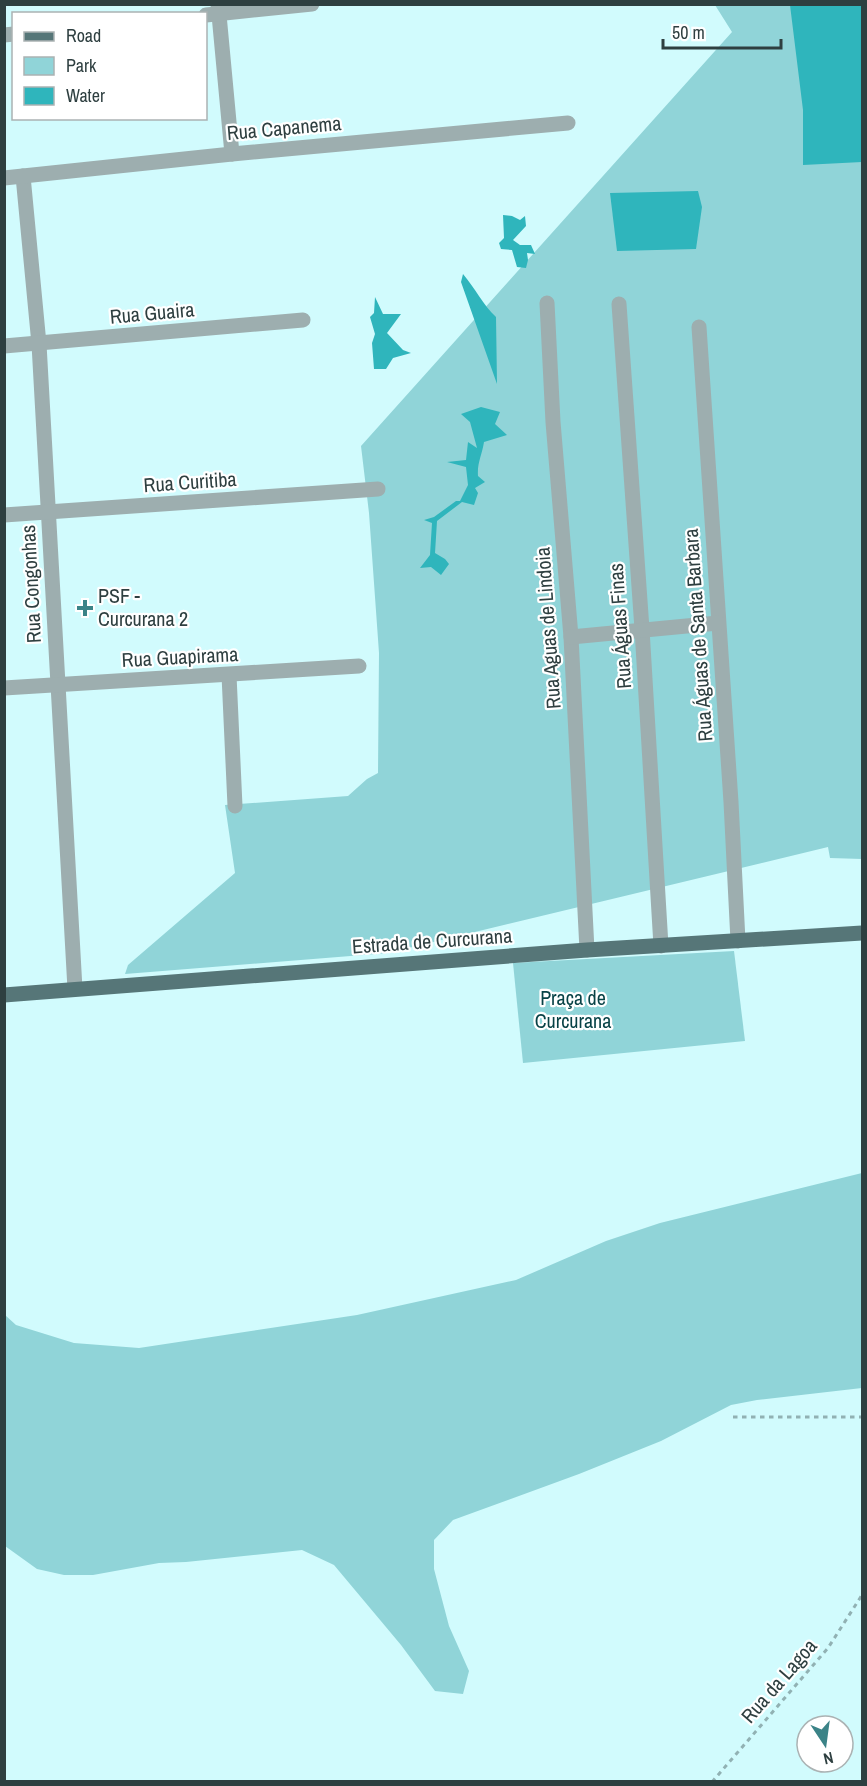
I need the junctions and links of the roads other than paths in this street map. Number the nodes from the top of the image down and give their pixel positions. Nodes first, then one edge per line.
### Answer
1 (312, 4) edge
2 (214, 11) edge
3 (568, 123) dead end
4 (232, 154) junction
5 (22, 176) junction
6 (4, 178) edge
7 (547, 303) dead end
8 (619, 304) dead end
9 (303, 320) dead end
10 (699, 327) dead end
11 (39, 344) junction
12 (4, 346) edge
13 (378, 489) dead end
14 (48, 513) junction
15 (4, 515) edge
16 (718, 623) junction
17 (642, 629) junction
18 (570, 636) junction
19 (359, 666) dead end
20 (229, 675) junction
21 (57, 685) junction
22 (4, 688) edge
23 (235, 806) dead end
24 (862, 933) edge
25 (738, 941) junction
26 (661, 946) junction
27 (587, 950) junction
28 (75, 989) junction
29 (4, 995) edge

1 - 2 street
2 - 4 street
3 - 4 street, Rua Capanema
4 - 5 street, Rua Capanema
5 - 6 street, Rua Capanema
5 - 11 street, Rua Congonhas
7 - 18 street, Rua Aguas de Lindoia
8 - 17 street, Rua Águas Finas
9 - 11 street, Rua Guaira
10 - 16 street, Rua Águas de Santa Barbara
11 - 12 street, Rua Guaira
11 - 14 street, Rua Congonhas
13 - 14 street, Rua Curitiba
14 - 15 street, Rua Curitiba
14 - 21 street, Rua Congonhas
16 - 17 street
16 - 25 street, Rua Águas de Santa Barbara
17 - 18 street
17 - 26 street, Rua Águas Finas
18 - 27 street, Rua Aguas de Lindoia
19 - 20 street, Rua Guapirama
20 - 21 street, Rua Guapirama
20 - 23 street
21 - 22 street, Rua Guapirama
21 - 28 street, Rua Congonhas
24 - 25 main road, Estrada de Curcurana
25 - 26 main road, Estrada de Curcurana
26 - 27 main road, Estrada de Curcurana
27 - 28 main road, Estrada de Curcurana
28 - 29 main road, Estrada de Curcurana

